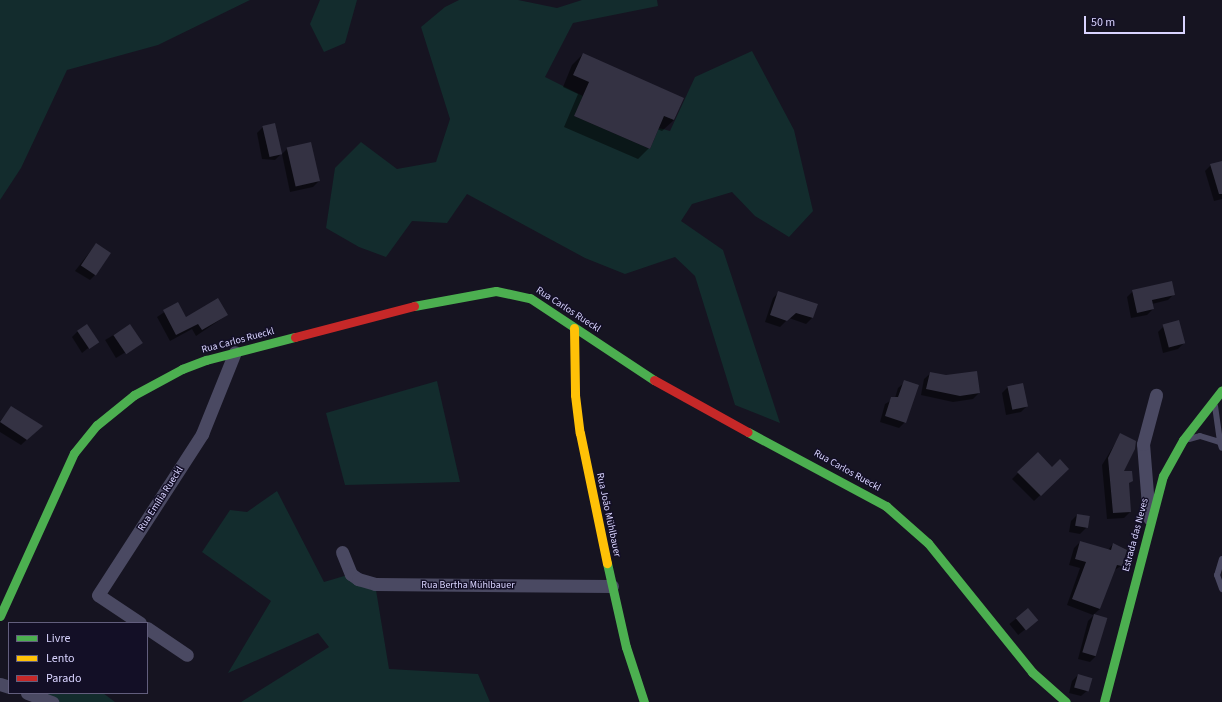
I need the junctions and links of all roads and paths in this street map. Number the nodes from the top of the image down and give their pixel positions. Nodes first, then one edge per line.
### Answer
1 (574, 328) junction
2 (236, 352) junction
3 (1222, 390) edge
4 (1156, 395) dead end
5 (1214, 399) junction
6 (1183, 440) junction
7 (1221, 445) edge
8 (1150, 524) junction
9 (342, 552) dead end
10 (1222, 559) edge
11 (612, 586) junction
12 (1222, 588) edge
13 (0, 616) edge
14 (139, 622) edge
15 (148, 629) edge
16 (187, 654) dead end
17 (29, 694) edge
18 (52, 702) edge
19 (644, 702) edge
20 (1066, 702) edge
21 (1104, 702) edge

1 - 2 street, Rua Carlos Rueckl
1 - 11 street, Rua João Mühlbauer
1 - 20 street, Rua Carlos Rueckl
2 - 13 street, Rua Carlos Rueckl
2 - 14 street, Rua Emília Rueckl
3 - 5 street, Estrada das Neves
4 - 8 street
5 - 6 street, Estrada das Neves
5 - 7 lane
6 - 7 lane
6 - 8 street, Estrada das Neves
8 - 21 street, Estrada das Neves
9 - 11 street, Rua Bertha Mühlbauer
10 - 12 lane
11 - 19 street, Rua João Mühlbauer
15 - 16 street
17 - 18 street

